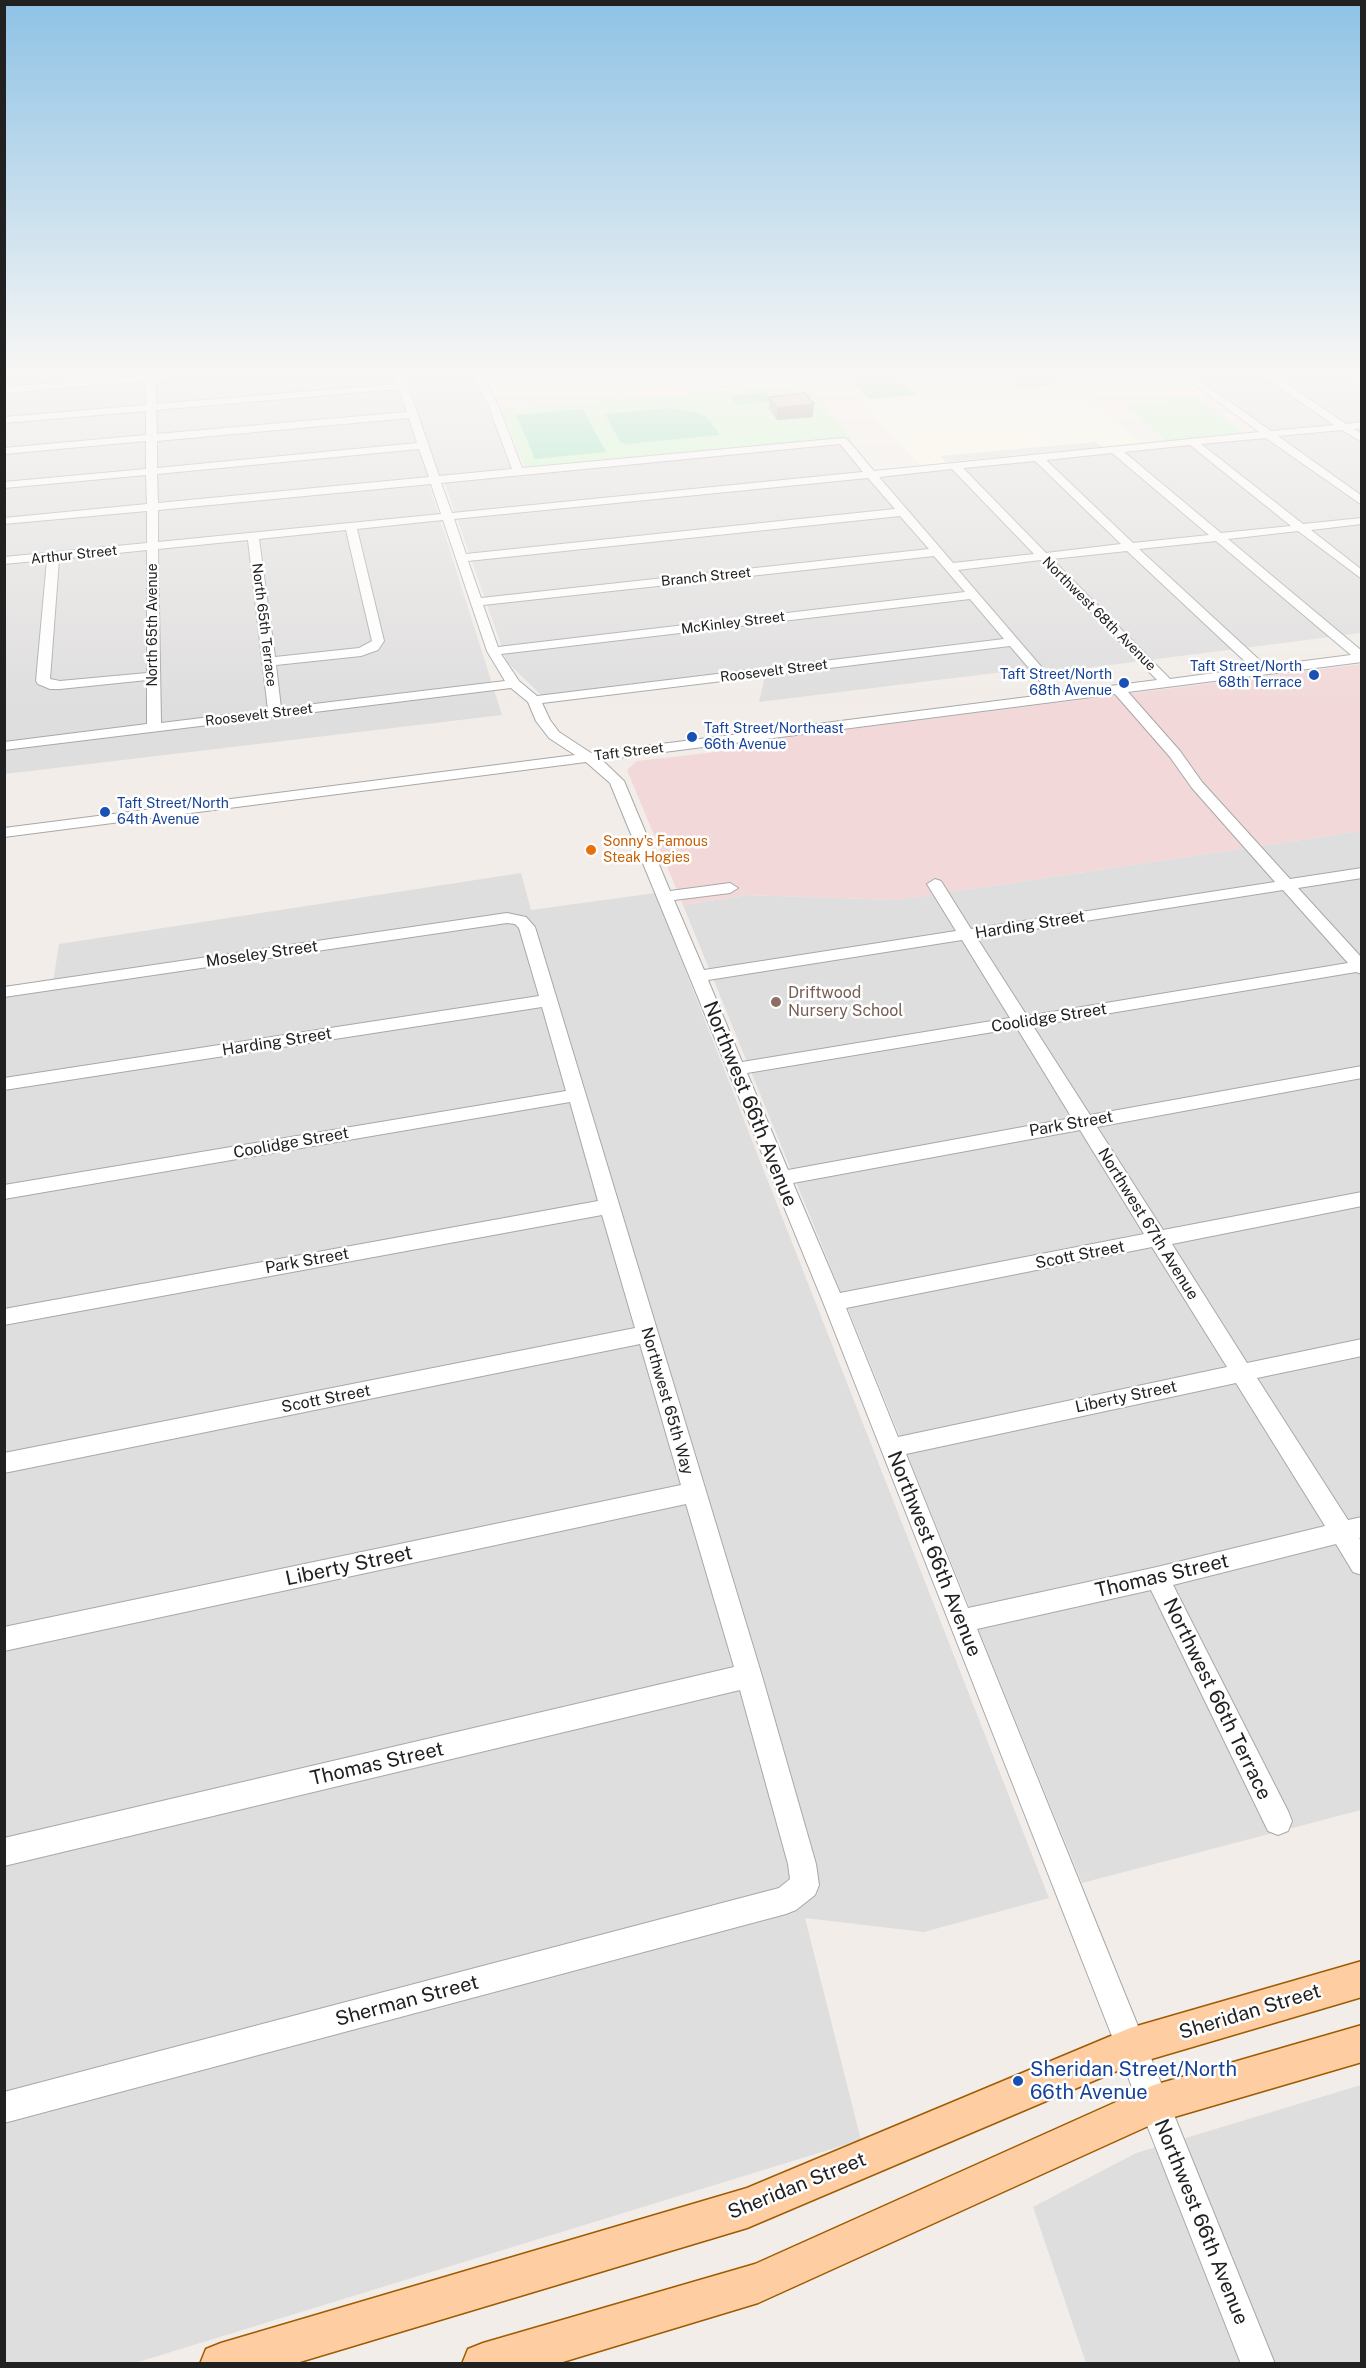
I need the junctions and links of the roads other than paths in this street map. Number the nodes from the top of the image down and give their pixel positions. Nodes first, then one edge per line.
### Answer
1 (151, 485) edge
2 (388, 485) edge
3 (437, 485) edge
4 (767, 485) edge
5 (879, 485) edge
6 (972, 485) edge
7 (1065, 485) edge
8 (1155, 485) edge
9 (1246, 485) edge
10 (1338, 485) edge
11 (1362, 502) edge
12 (152, 507) junction
13 (902, 512) junction
14 (449, 517) junction
15 (4, 521) edge
16 (1362, 521) edge
17 (351, 527) junction
18 (1301, 528) junction
19 (253, 537) junction
20 (1216, 538) junction
21 (152, 547) junction
22 (1130, 547) junction
23 (936, 552) junction
24 (53, 557) junction
25 (1041, 557) junction
26 (462, 558) junction
27 (4, 561) edge
28 (949, 567) junction
29 (1362, 576) edge
30 (973, 595) junction
31 (475, 602) junction
32 (1014, 642) junction
33 (492, 651) junction
34 (1362, 658) edge
35 (267, 662) junction
36 (1263, 671) junction
37 (152, 676) junction
38 (514, 684) junction
39 (1168, 684) junction
40 (1111, 691) junction
41 (1061, 698) junction
42 (534, 700) junction
43 (275, 713) junction
44 (543, 721) junction
45 (154, 728) junction
46 (4, 747) edge
47 (649, 749) junction
48 (548, 753) junction
49 (589, 757) junction
50 (617, 781) junction
51 (4, 833) edge
52 (1362, 873) edge
53 (935, 884) dead end
54 (1285, 885) junction
55 (730, 888) dead end
56 (665, 896) junction
57 (520, 920) joint
58 (966, 934) junction
59 (1361, 967) edge
60 (698, 976) junction
61 (4, 992) edge
62 (549, 1000) junction
63 (1021, 1022) junction
64 (736, 1069) junction
65 (1362, 1072) edge
66 (4, 1084) edge
67 (577, 1095) junction
68 (1083, 1122) junction
69 (780, 1178) junction
70 (4, 1192) edge
71 (1362, 1199) edge
72 (610, 1206) junction
73 (1157, 1240) junction
74 (833, 1302) junction
75 (4, 1317) edge
76 (648, 1334) junction
77 (1362, 1347) edge
78 (1242, 1372) junction
79 (891, 1448) junction
80 (4, 1463) edge
81 (694, 1492) junction
82 (1352, 1529) edge
83 (1362, 1564) edge
84 (1157, 1578) junction
85 (961, 1621) junction
86 (4, 1639) edge
87 (748, 1676) junction
88 (1278, 1821) dead end
89 (4, 1852) edge
90 (805, 1885) joint
91 (1362, 1979) edge
92 (1362, 2043) edge
93 (1130, 2048) junction
94 (1154, 2104) junction
95 (4, 2108) edge
96 (221, 2364) edge
97 (483, 2364) edge
98 (1258, 2364) edge

1 - 12 street, North 65th Avenue
2 - 12 street
3 - 14 street
4 - 14 street, Arthur Street
5 - 13 street
6 - 25 street, Northwest 68th Avenue
7 - 22 street
8 - 20 street
9 - 18 street
10 - 11 street
12 - 15 street
12 - 21 street, North 65th Avenue
13 - 23 street
13 - 26 street
14 - 17 street, Arthur Street
14 - 26 street
16 - 18 street
17 - 19 street, Arthur Street
17 - 35 street
18 - 20 street
18 - 29 street
19 - 21 street, Arthur Street
19 - 35 street, North 65th Terrace
20 - 22 street
20 - 34 street
21 - 24 street, Arthur Street
21 - 37 street, North 65th Avenue
22 - 25 street
22 - 36 street
23 - 28 street
23 - 31 street, Branch Street
24 - 27 street, Arthur Street
24 - 37 street
25 - 28 street
25 - 39 street, Northwest 68th Avenue
26 - 31 street
28 - 30 street
30 - 32 street
30 - 33 street, McKinley Street
31 - 33 street
32 - 41 street
32 - 42 street, Roosevelt Street
33 - 38 street
34 - 36 street, Taft Street
35 - 43 street, North 65th Terrace
36 - 39 street, Taft Street
37 - 45 street, North 65th Avenue
38 - 42 street
38 - 43 street, Roosevelt Street
39 - 40 street, Taft Street
40 - 41 street, Taft Street
40 - 54 street
41 - 47 street, Taft Street
42 - 44 street
43 - 45 street, Roosevelt Street
44 - 48 street
44 - 49 street, Northwest 66th Avenue
45 - 46 street, Roosevelt Street
47 - 49 street, Taft Street
47 - 50 street
48 - 49 street, Taft Street
48 - 51 street, Taft Street
49 - 50 street, Northwest 66th Avenue
50 - 56 street, Northwest 66th Avenue
52 - 54 street, Harding Street
53 - 58 street, Northwest 67th Avenue
54 - 58 street, Harding Street
54 - 59 street
55 - 56 street
56 - 60 street, Northwest 66th Avenue
57 - 61 street, Moseley Street
57 - 62 street, Northwest 65th Way
58 - 60 street, Harding Street
58 - 63 street, Northwest 67th Avenue
59 - 63 street, Coolidge Street
60 - 64 street, Northwest 66th Avenue
62 - 66 street, Harding Street
62 - 67 street, Northwest 65th Way
63 - 64 street, Coolidge Street
63 - 68 street, Northwest 67th Avenue
64 - 69 street, Northwest 66th Avenue
65 - 68 street, Park Street
67 - 70 street, Coolidge Street
67 - 72 street, Northwest 65th Way
68 - 69 street, Park Street
68 - 73 street, Northwest 67th Avenue
69 - 74 street, Northwest 66th Avenue
71 - 73 street, Scott Street
72 - 75 street, Park Street
72 - 76 street, Northwest 65th Way
73 - 74 street, Scott Street
73 - 78 street, Northwest 67th Avenue
74 - 79 street, Northwest 66th Avenue
76 - 80 street, Scott Street
76 - 81 street, Northwest 65th Way
77 - 78 street, Liberty Street
78 - 79 street, Liberty Street
78 - 82 street, Northwest 67th Avenue
79 - 85 street, Northwest 66th Avenue
81 - 86 street, Liberty Street
81 - 87 street, Northwest 65th Way
82 - 83 street, Northwest 67th Avenue
82 - 84 street, Thomas Street
84 - 85 street, Thomas Street
84 - 88 street, Northwest 66th Terrace
85 - 93 street, Northwest 66th Avenue
87 - 89 street, Thomas Street
87 - 90 street, Northwest 65th Way
90 - 95 street, Sherman Street
91 - 93 main road, Sheridan Street
92 - 94 main road
93 - 94 street, Northwest 66th Avenue
93 - 96 main road, Sheridan Street
94 - 97 main road
94 - 98 street, Northwest 66th Avenue

